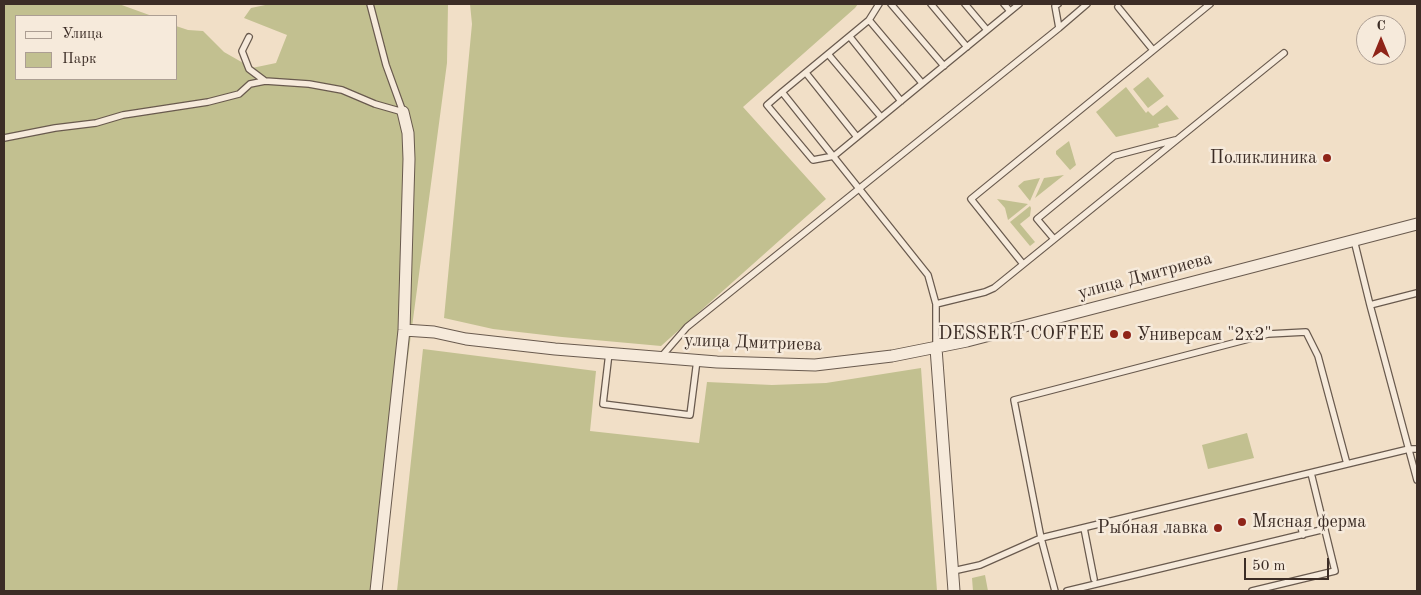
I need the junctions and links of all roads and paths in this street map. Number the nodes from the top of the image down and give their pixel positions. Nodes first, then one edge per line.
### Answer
1 (370, 4) edge
2 (879, 4) edge
3 (891, 4) edge
4 (931, 4) edge
5 (965, 4) edge
6 (1004, 4) edge
7 (1019, 4) edge
8 (1058, 4) edge
9 (1087, 4) edge
10 (1210, 4) edge
11 (1118, 7) dead end
12 (1010, 11) junction
13 (870, 20) junction
14 (1058, 28) junction
15 (987, 30) junction
16 (249, 37) dead end
17 (850, 37) junction
18 (966, 47) junction
19 (1153, 50) junction
20 (1284, 53) dead end
21 (828, 54) junction
22 (944, 66) junction
23 (806, 73) junction
24 (264, 82) junction
25 (922, 83) junction
26 (782, 92) junction
27 (901, 101) junction
28 (403, 112) junction
29 (881, 117) junction
30 (857, 137) junction
31 (4, 138) edge
32 (1178, 139) junction
33 (834, 156) junction
34 (859, 188) junction
35 (1417, 224) edge
36 (1054, 239) junction
37 (1354, 240) junction
38 (1023, 264) junction
39 (1417, 293) edge
40 (936, 304) junction
41 (1370, 305) junction
42 (404, 330) junction
43 (936, 348) junction
44 (609, 354) junction
45 (661, 357) junction
46 (697, 360) junction
47 (1409, 449) junction
48 (1417, 449) edge
49 (1347, 464) junction
50 (1311, 473) junction
51 (1417, 480) edge
52 (1300, 523) dead end
53 (1084, 528) junction
54 (1325, 529) junction
55 (1303, 534) junction
56 (1041, 538) junction
57 (953, 571) junction
58 (1094, 579) dead end
59 (376, 591) edge
60 (954, 591) edge
61 (1055, 591) edge
62 (1068, 591) edge
63 (1252, 591) edge

1 - 28 lane
2 - 13 lane
3 - 22 lane
4 - 18 lane
5 - 15 lane
6 - 12 lane
7 - 12 lane
8 - 14 lane
9 - 14 lane
10 - 19 lane
11 - 19 lane
12 - 15 lane
13 - 17 lane
13 - 25 lane
14 - 34 lane
15 - 18 lane
16 - 24 lane
17 - 21 lane
17 - 27 lane
18 - 22 lane
19 - 38 lane
20 - 32 lane
21 - 23 lane
21 - 29 lane
22 - 25 lane
23 - 26 lane
23 - 30 lane
24 - 28 lane
24 - 31 lane
25 - 27 lane
26 - 33 lane
26 - 33 lane
27 - 29 lane
28 - 42 street
29 - 30 lane
30 - 33 lane
32 - 36 lane
32 - 36 lane
33 - 34 lane
34 - 40 lane
34 - 45 lane
35 - 37 street, улица Дмитриева
36 - 38 lane
37 - 41 lane
37 - 43 street, улица Дмитриева
38 - 40 lane
39 - 41 lane
40 - 43 lane
41 - 47 lane
42 - 44 street, улица Дмитриева
42 - 59 street
43 - 46 street, улица Дмитриева
43 - 57 street
44 - 45 street, улица Дмитриева
44 - 46 lane
45 - 46 street, улица Дмитриева
47 - 48 lane
47 - 49 lane
47 - 51 lane
49 - 50 lane
49 - 56 lane
50 - 53 lane
50 - 54 lane
52 - 55 lane
53 - 56 lane
53 - 58 lane
54 - 55 lane
54 - 63 lane
55 - 62 lane
56 - 57 lane
56 - 61 lane
57 - 60 street

